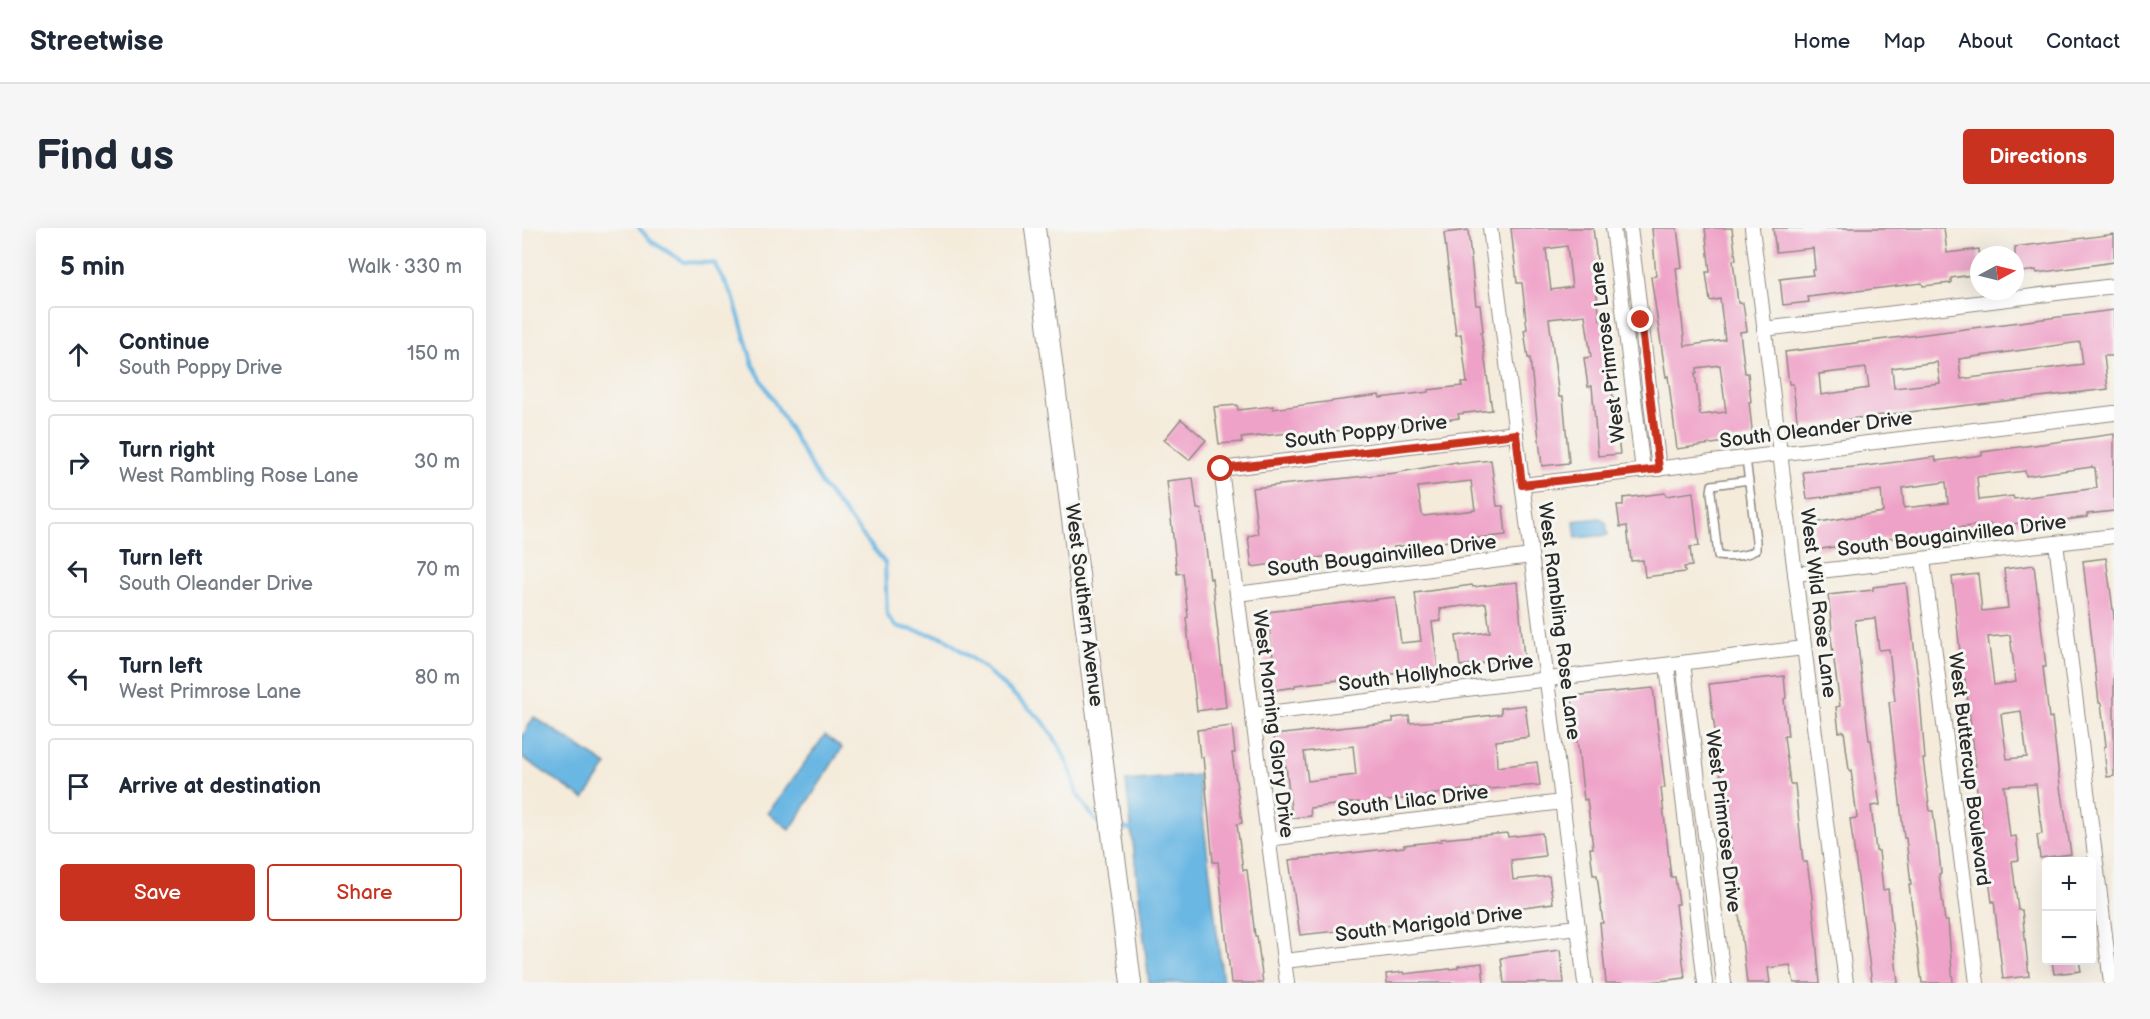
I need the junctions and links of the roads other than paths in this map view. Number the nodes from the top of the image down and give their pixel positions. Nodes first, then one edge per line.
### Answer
1 (1035, 228) edge
2 (1490, 228) edge
3 (1613, 228) edge
4 (1630, 228) edge
5 (1752, 228) edge
6 (2114, 286) edge
7 (1641, 320) junction
8 (1624, 322) junction
9 (1764, 329) junction
10 (2114, 413) edge
11 (1516, 434) junction
12 (1780, 454) junction
13 (1746, 458) junction
14 (1221, 469) joint
15 (1659, 469) junction
16 (1643, 471) junction
17 (1749, 480) junction
18 (1522, 485) junction
19 (2114, 536) edge
20 (2056, 543) junction
21 (1532, 556) junction
22 (1923, 559) junction
23 (1795, 574) junction
24 (1237, 594) junction
25 (1804, 648) junction
26 (1683, 663) junction
27 (1667, 665) junction
28 (1547, 679) junction
29 (1252, 715) junction
30 (1562, 802) junction
31 (1268, 839) junction
32 (1578, 927) junction
33 (1284, 961) junction
34 (1131, 983) edge
35 (1287, 983) edge
36 (1585, 983) edge
37 (1705, 983) edge
38 (1724, 983) edge
39 (1846, 983) edge
40 (1977, 983) edge
41 (2111, 983) edge

1 - 34 main road, West Southern Avenue
2 - 11 street, West Rambling Rose Lane
3 - 8 street, West Primrose Lane
4 - 7 street, West Primrose Lane
5 - 9 street, West Wild Rose Lane
6 - 9 street
7 - 8 street
7 - 15 street, West Primrose Lane
8 - 16 street, West Primrose Lane
9 - 12 street, West Wild Rose Lane
10 - 12 street, South Oleander Drive
11 - 14 street, South Poppy Drive
11 - 18 street, West Rambling Rose Lane
12 - 13 street, South Oleander Drive
12 - 23 street, West Wild Rose Lane
13 - 15 street, South Oleander Drive
13 - 17 lane
14 - 24 street, West Morning Glory Drive
15 - 16 street, South Oleander Drive
16 - 18 street, South Oleander Drive
17 - 17 lane
18 - 21 street, West Rambling Rose Lane
19 - 20 street, South Bougainvillea Drive
20 - 22 street, South Bougainvillea Drive
20 - 41 street
21 - 24 street, South Bougainvillea Drive
21 - 28 street, West Rambling Rose Lane
22 - 23 street, South Bougainvillea Drive
22 - 40 street, West Buttercup Boulevard
23 - 25 street, West Wild Rose Lane
24 - 29 street, West Morning Glory Drive
25 - 26 street, South Hollyhock Drive
25 - 39 street, West Wild Rose Lane
26 - 27 street, South Hollyhock Drive
26 - 38 street, West Primrose Drive
27 - 28 street, South Hollyhock Drive
27 - 37 street, West Primrose Drive
28 - 29 street, South Hollyhock Drive
28 - 30 street, West Rambling Rose Lane
29 - 31 street, West Morning Glory Drive
30 - 31 street, South Lilac Drive
30 - 32 street, West Rambling Rose Lane
31 - 33 street, West Morning Glory Drive
32 - 33 street, South Marigold Drive
32 - 36 street, West Rambling Rose Lane
33 - 35 street, West Morning Glory Drive

